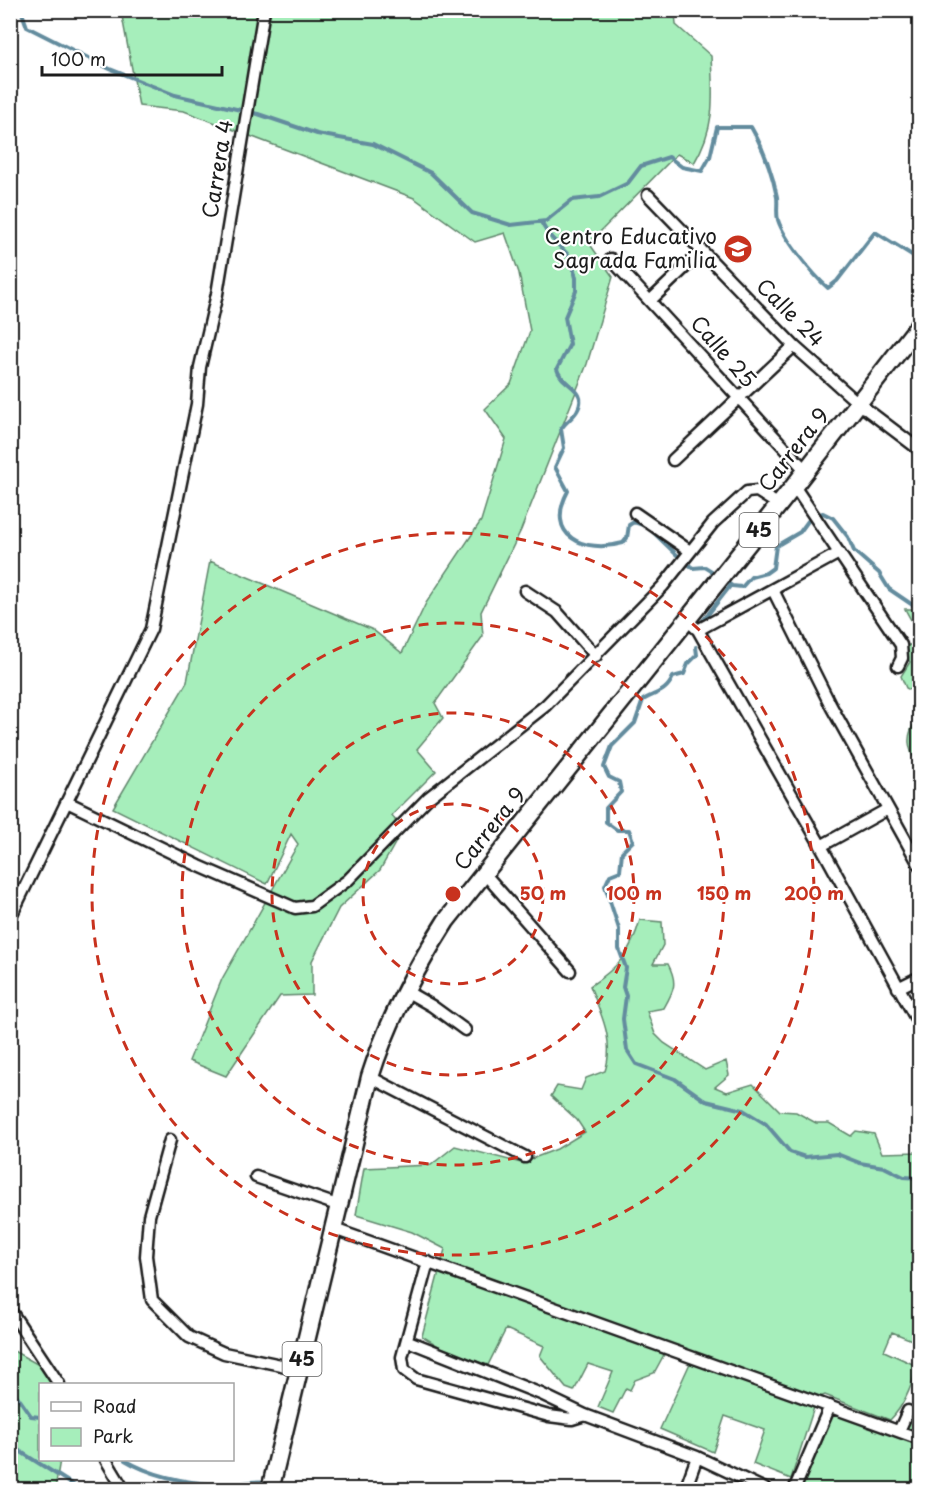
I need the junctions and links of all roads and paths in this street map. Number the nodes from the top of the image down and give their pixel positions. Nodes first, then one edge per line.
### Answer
1 (264, 10) edge
2 (648, 195) dead end
3 (702, 251) junction
4 (611, 258) dead end
5 (651, 300) junction
6 (920, 324) edge
7 (794, 346) junction
8 (738, 399) junction
9 (858, 403) junction
10 (920, 450) edge
11 (673, 460) dead end
12 (806, 471) junction
13 (794, 486) junction
14 (779, 505) junction
15 (635, 513) dead end
16 (690, 551) junction
17 (839, 553) junction
18 (773, 590) junction
19 (525, 591) dead end
20 (692, 625) junction
21 (596, 656) junction
22 (898, 666) dead end
23 (68, 801) junction
24 (888, 809) junction
25 (821, 846) junction
26 (920, 866) edge
27 (484, 873) junction
28 (10, 918) edge
29 (570, 971) dead end
30 (920, 977) edge
31 (898, 988) junction
32 (404, 990) junction
33 (920, 1026) edge
34 (465, 1030) dead end
35 (370, 1077) junction
36 (170, 1140) dead end
37 (525, 1157) dead end
38 (256, 1177) dead end
39 (340, 1206) junction
40 (334, 1229) junction
41 (428, 1262) junction
42 (10, 1310) edge
43 (408, 1341) junction
44 (300, 1369) junction
45 (58, 1383) edge
46 (830, 1406) junction
47 (908, 1411) dead end
48 (585, 1415) junction
49 (899, 1431) junction
50 (920, 1438) edge
51 (697, 1457) junction
52 (107, 1461) edge
53 (124, 1490) edge
54 (270, 1490) edge
55 (685, 1490) edge
56 (767, 1490) edge
57 (794, 1490) edge

1 - 23 street, Carrera 4
2 - 3 street, Calle 24
3 - 5 street
3 - 7 street, Calle 24
4 - 5 street, Calle 25
5 - 8 street, Calle 25
6 - 9 highway, Carrera 9 / 45
7 - 8 street
7 - 9 street, Calle 24
8 - 11 street
8 - 12 street, Calle 25
9 - 10 street, Calle 24
9 - 12 highway, Carrera 9 / 45
12 - 13 highway, Carrera 9 / 45
13 - 14 highway, Carrera 9 / 45
13 - 17 street
14 - 16 street
14 - 20 highway, Carrera 9 / 45
15 - 16 street
16 - 21 street
17 - 18 street
17 - 22 street
18 - 20 street
18 - 24 street
19 - 21 street
20 - 25 street
20 - 27 highway, Carrera 9 / 45
21 - 23 street
23 - 28 street, Carrera 4
24 - 25 street
24 - 26 street
25 - 31 street
27 - 29 street
27 - 32 highway, Carrera 9 / 45
30 - 31 street
31 - 33 street
32 - 34 street
32 - 35 highway, Carrera 9 / 45
35 - 37 street
35 - 39 highway, Carrera 9 / 45
36 - 44 street
38 - 39 street
39 - 40 highway, Carrera 9 / 45
40 - 41 street
40 - 44 highway, Carrera 9 / 45
41 - 43 street
41 - 46 street
42 - 45 street
43 - 48 street
43 - 48 street
44 - 54 highway, Carrera 9 / 45
46 - 49 street
46 - 57 street
47 - 49 street
48 - 51 street
49 - 50 street
51 - 55 street
51 - 56 street
52 - 53 street

